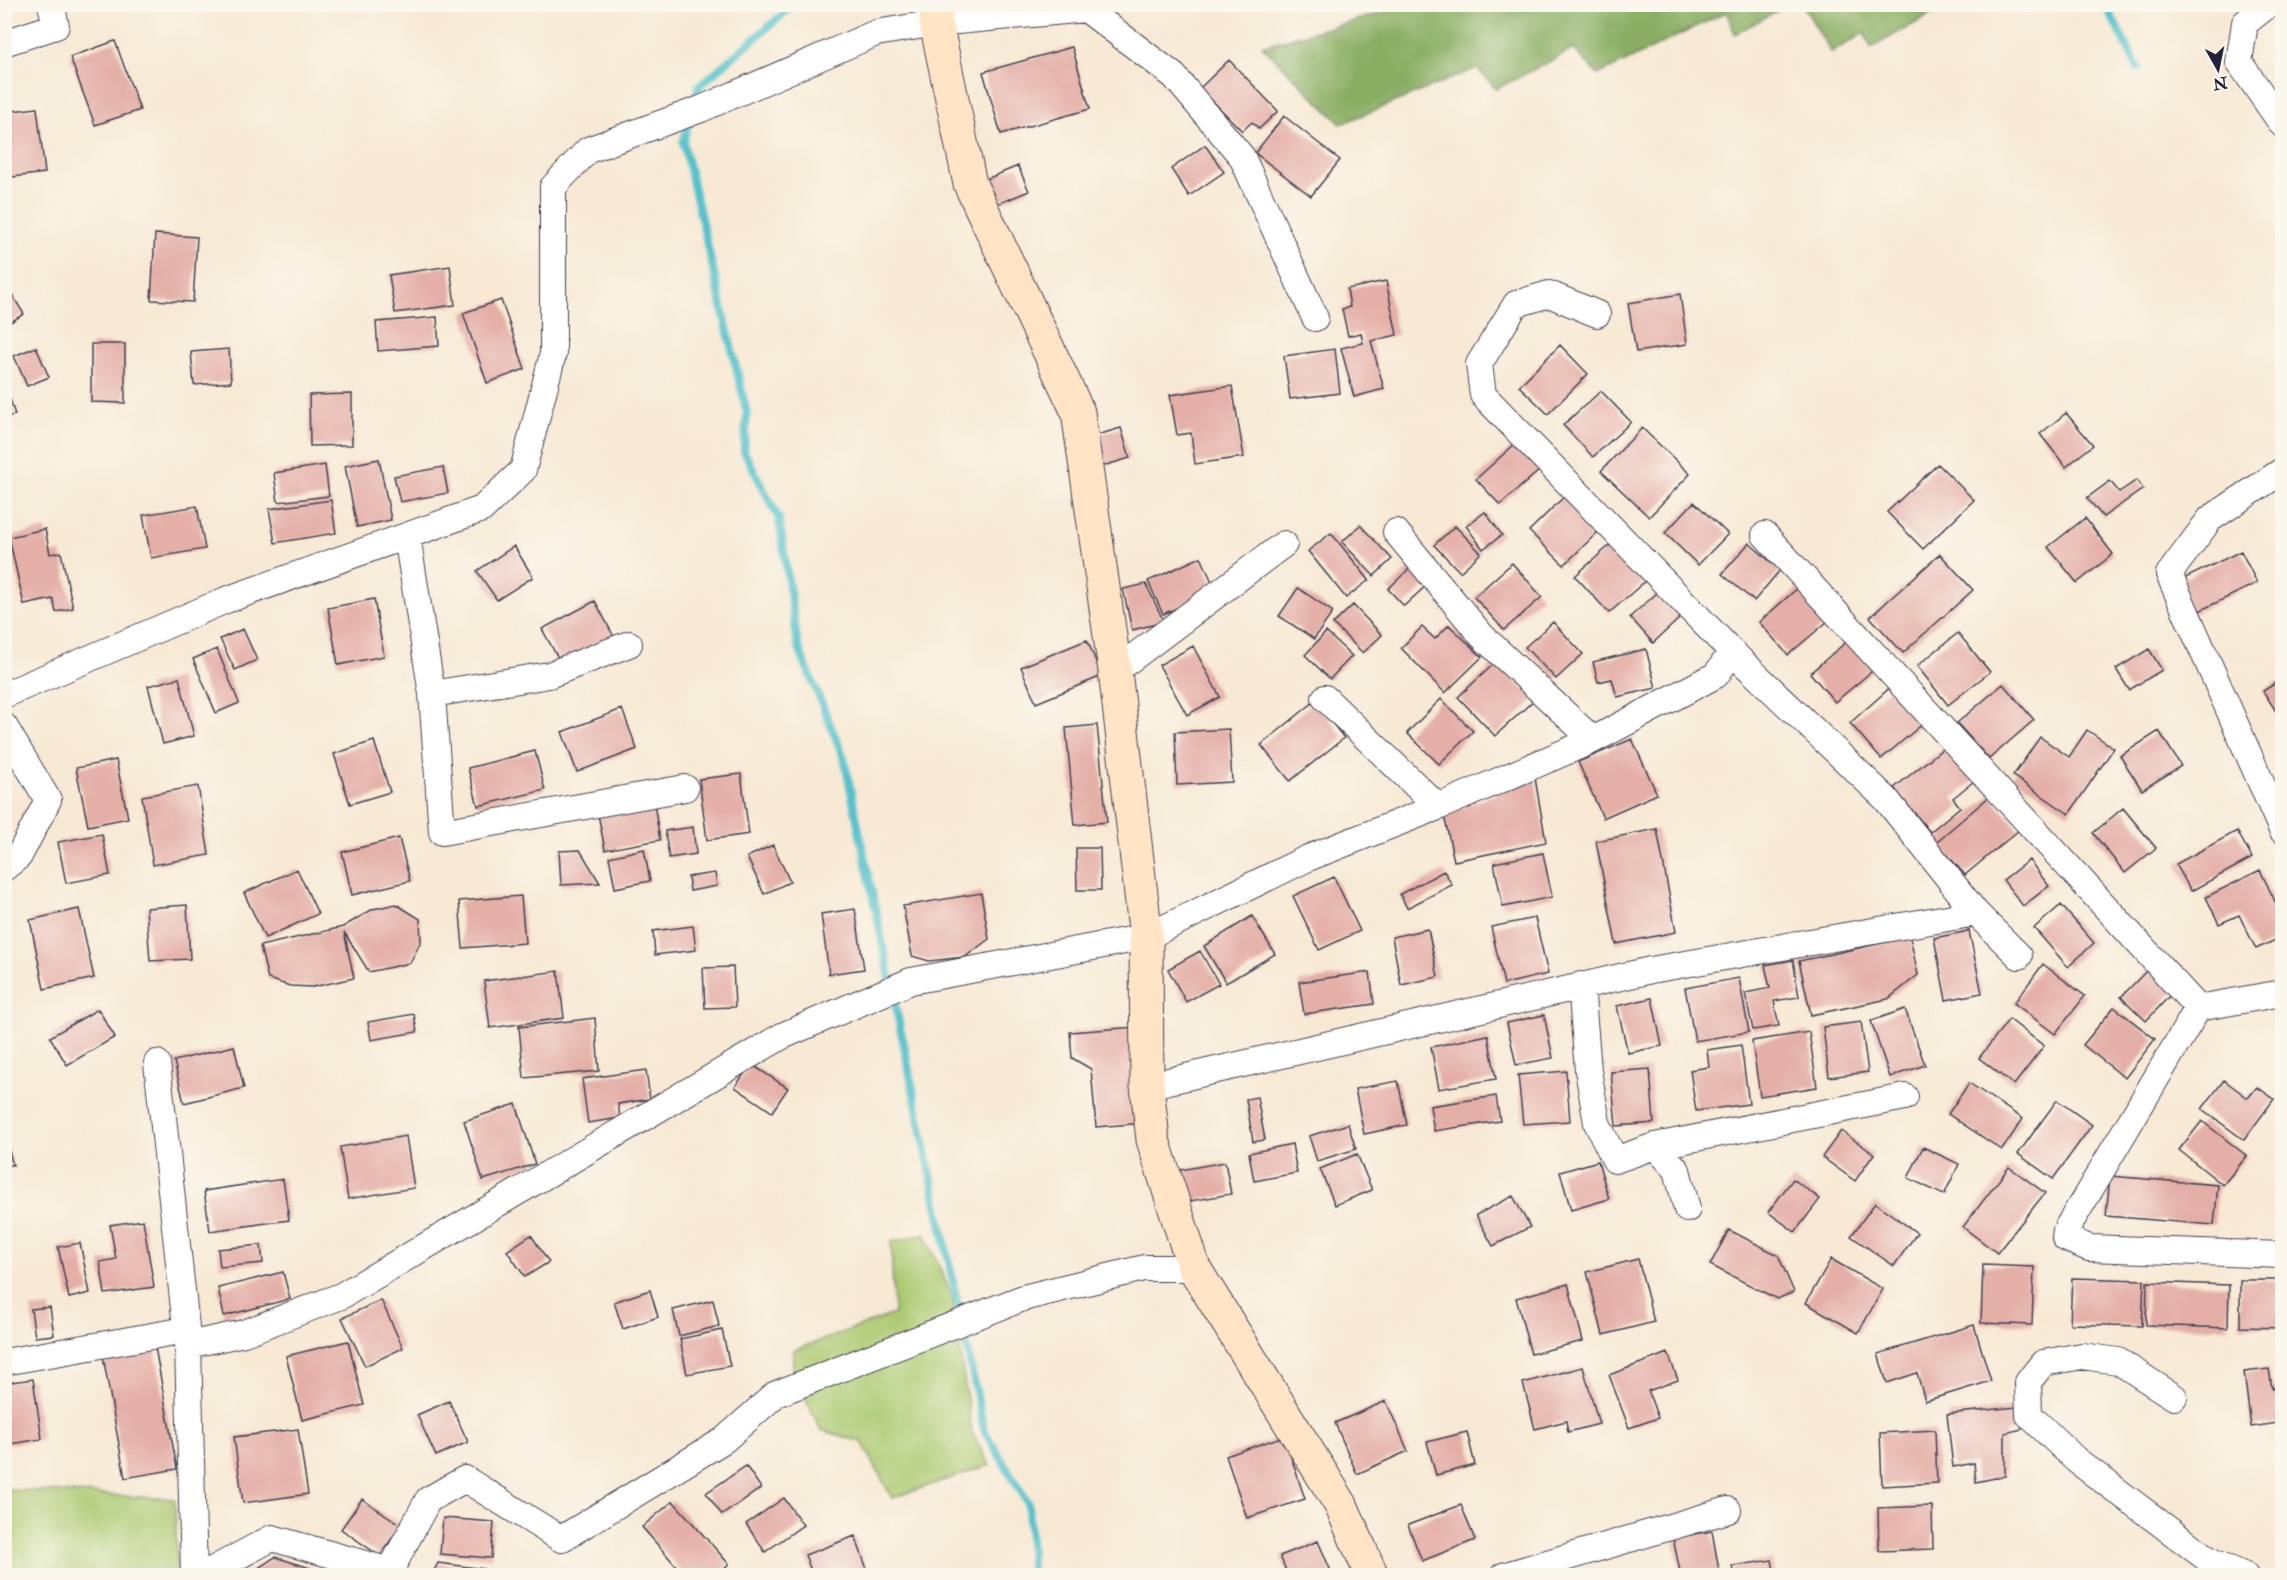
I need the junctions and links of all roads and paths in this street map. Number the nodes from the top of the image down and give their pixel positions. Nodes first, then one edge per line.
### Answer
1 (51, 4) edge
2 (2269, 4) edge
3 (1090, 7) edge
4 (936, 14) edge
5 (4, 43) edge
6 (2283, 124) edge
7 (1597, 315) dead end
8 (1315, 318) dead end
9 (2283, 471) edge
10 (1396, 532) dead end
11 (1765, 535) dead end
12 (407, 536) junction
13 (1284, 544) dead end
14 (629, 644) dead end
15 (1732, 652) junction
16 (1115, 671) junction
17 (432, 694) junction
18 (4, 695) edge
19 (1325, 698) dead end
20 (4, 726) edge
21 (1593, 740) junction
22 (685, 788) dead end
23 (1438, 807) junction
24 (2283, 830) edge
25 (4, 868) edge
26 (1976, 913) junction
27 (1146, 937) junction
28 (2019, 956) dead end
29 (1581, 985) junction
30 (2283, 993) edge
31 (2198, 1008) junction
32 (157, 1063) dead end
33 (1148, 1086) junction
34 (1905, 1097) dead end
35 (1654, 1146) junction
36 (1687, 1209) dead end
37 (2283, 1255) edge
38 (1194, 1268) junction
39 (187, 1338) junction
40 (4, 1362) edge
41 (2174, 1397) dead end
42 (1728, 1510) dead end
43 (195, 1575) edge
44 (201, 1575) edge
45 (1372, 1575) edge
46 (1503, 1575) edge
47 (2245, 1575) edge

1 - 5 street
2 - 6 street
3 - 4 street
3 - 8 street
4 - 12 street
4 - 16 street
7 - 15 street
9 - 24 street
10 - 21 street
11 - 31 street
12 - 17 street
12 - 18 street
13 - 16 street
14 - 17 street
15 - 21 street
15 - 26 street
16 - 27 street
17 - 22 street
19 - 23 street
20 - 25 street
21 - 23 street
23 - 27 street
26 - 28 street
26 - 29 street
27 - 33 street
27 - 39 street
29 - 33 street
29 - 35 street
30 - 31 street
31 - 37 street
32 - 39 street
33 - 38 street
34 - 35 street
35 - 36 street
38 - 44 street
38 - 45 street
39 - 40 street
39 - 43 street
41 - 47 street
42 - 46 street

